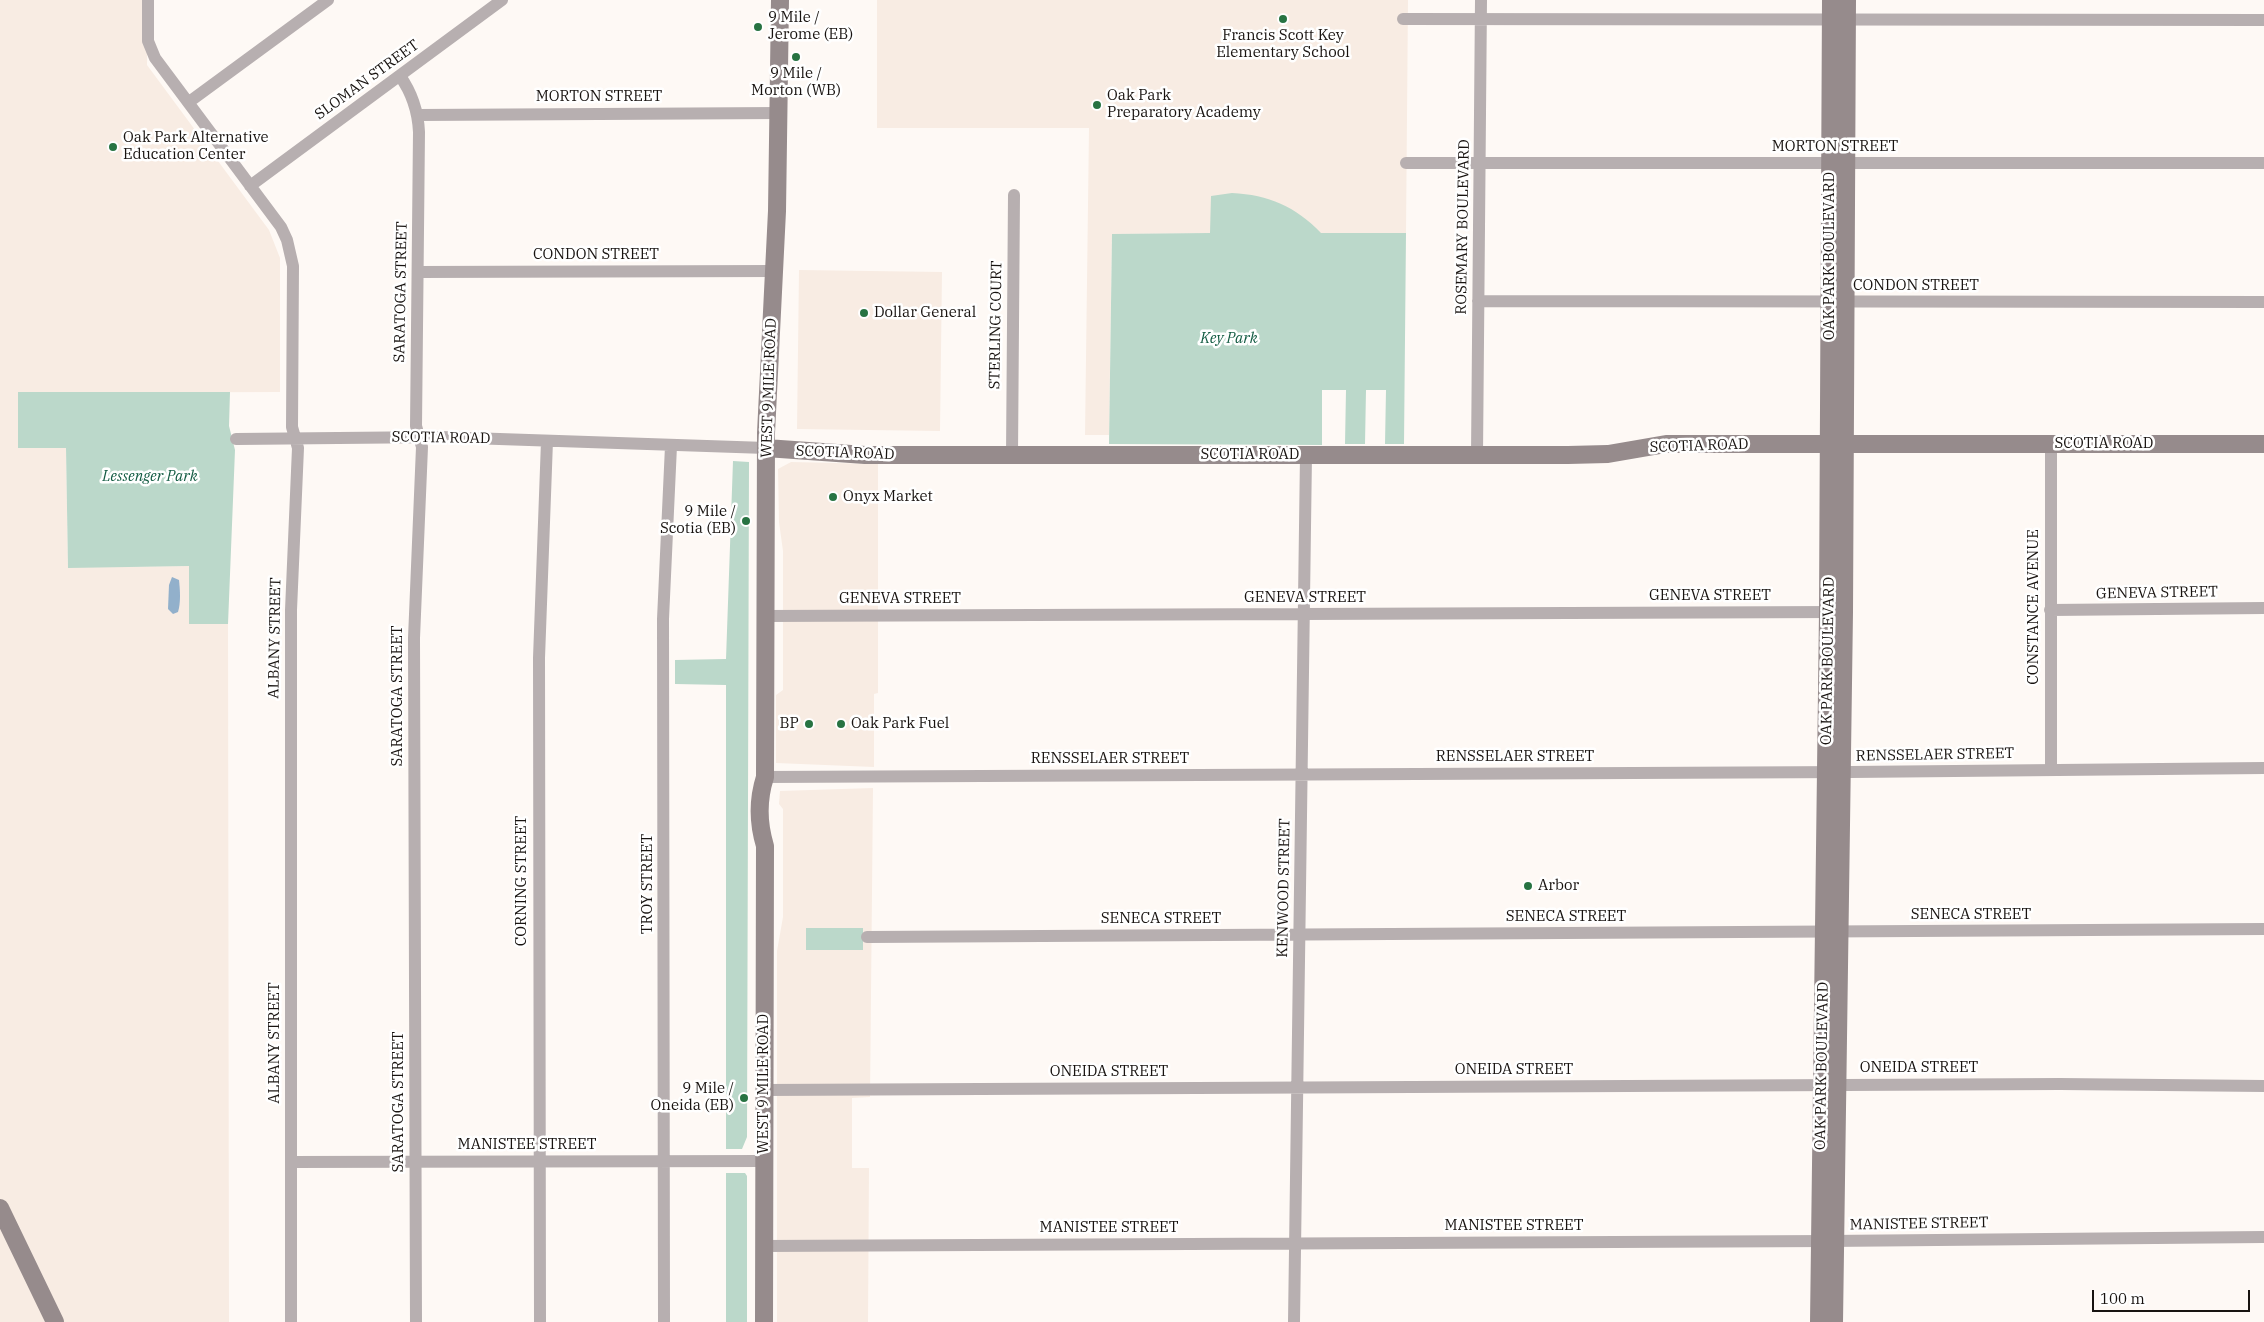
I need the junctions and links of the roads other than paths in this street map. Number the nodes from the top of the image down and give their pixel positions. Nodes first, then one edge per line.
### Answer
1 (148, 0) edge
2 (328, 0) edge
3 (502, 0) edge
4 (780, 0) edge
5 (1481, 0) edge
6 (1831, 0) edge
7 (1847, 0) edge
8 (1402, 19) dead end
9 (1481, 19) junction
10 (1839, 20) junction
11 (2264, 20) edge
12 (400, 76) junction
13 (189, 102) junction
14 (780, 113) junction
15 (418, 115) junction
16 (1406, 163) dead end
17 (1480, 163) junction
18 (1838, 163) junction
19 (2264, 164) edge
20 (250, 186) junction
21 (1014, 195) dead end
22 (775, 271) junction
23 (418, 272) junction
24 (1478, 301) junction
25 (1837, 302) junction
26 (2264, 302) edge
27 (294, 437) junction
28 (419, 437) junction
29 (236, 438) dead end
30 (547, 441) junction
31 (1836, 444) junction
32 (2051, 444) junction
33 (2264, 444) edge
34 (671, 446) junction
35 (766, 448) junction
36 (1012, 455) junction
37 (1306, 455) junction
38 (1477, 455) junction
39 (2264, 608) edge
40 (2050, 610) junction
41 (1836, 612) junction
42 (1304, 614) junction
43 (766, 616) junction
44 (2264, 768) edge
45 (2051, 770) junction
46 (1834, 772) junction
47 (1301, 774) junction
48 (765, 777) junction
49 (2264, 929) edge
50 (1831, 932) junction
51 (1299, 934) junction
52 (867, 937) dead end
53 (1829, 1085) junction
54 (2264, 1086) edge
55 (1297, 1088) junction
56 (764, 1090) junction
57 (415, 1161) junction
58 (540, 1161) junction
59 (664, 1161) junction
60 (764, 1161) junction
61 (291, 1162) junction
62 (0, 1208) edge
63 (2264, 1236) edge
64 (1828, 1241) junction
65 (1295, 1243) junction
66 (764, 1246) junction
67 (55, 1322) edge
68 (291, 1322) edge
69 (416, 1322) edge
70 (540, 1322) edge
71 (664, 1322) edge
72 (764, 1322) edge
73 (1294, 1322) edge
74 (1819, 1322) edge
75 (1834, 1322) edge

1 - 13 street, ALBANY STREET
2 - 13 street
3 - 12 street, SLOMAN STREET
4 - 14 street, WEST 9 MILE ROAD
5 - 9 street, ROSEMARY BOULEVARD
6 - 10 street, OAK PARK BOULEVARD
7 - 10 street, OAK PARK BOULEVARD
8 - 9 street
9 - 10 street
9 - 17 street, ROSEMARY BOULEVARD
10 - 11 street
10 - 18 street, OAK PARK BOULEVARD
12 - 15 street, SARATOGA STREET
12 - 20 street, SLOMAN STREET
13 - 20 street, ALBANY STREET
14 - 15 street, MORTON STREET
14 - 22 street, WEST 9 MILE ROAD
15 - 23 street, SARATOGA STREET
16 - 17 street, MORTON STREET
17 - 18 street, MORTON STREET
17 - 24 street, ROSEMARY BOULEVARD
18 - 19 street, MORTON STREET
18 - 25 street, OAK PARK BOULEVARD
20 - 27 street, ALBANY STREET
21 - 36 street, STERLING COURT
22 - 23 street, CONDON STREET
22 - 35 street, WEST 9 MILE ROAD
23 - 28 street, SARATOGA STREET
24 - 25 street, CONDON STREET
24 - 38 street, ROSEMARY BOULEVARD
25 - 26 street, CONDON STREET
25 - 31 street, OAK PARK BOULEVARD
27 - 28 street, SCOTIA ROAD
27 - 29 street, SCOTIA ROAD
27 - 61 street, ALBANY STREET
28 - 30 street, SCOTIA ROAD
28 - 57 street, SARATOGA STREET
30 - 34 street, SCOTIA ROAD
30 - 58 street, CORNING STREET
31 - 32 street, SCOTIA ROAD
31 - 38 street, SCOTIA ROAD
31 - 41 street, OAK PARK BOULEVARD
32 - 33 street, SCOTIA ROAD
32 - 40 street, CONSTANCE AVENUE
34 - 35 street, SCOTIA ROAD
34 - 59 street, TROY STREET
35 - 36 street, SCOTIA ROAD
35 - 43 street, WEST 9 MILE ROAD
36 - 37 street, SCOTIA ROAD
37 - 38 street, SCOTIA ROAD
37 - 42 street, KENWOOD STREET
39 - 40 street, GENEVA STREET
40 - 45 street, CONSTANCE AVENUE
41 - 42 street, GENEVA STREET
41 - 46 street, OAK PARK BOULEVARD
42 - 43 street, GENEVA STREET
42 - 47 street, KENWOOD STREET
43 - 48 street, WEST 9 MILE ROAD
44 - 45 street, RENSSELAER STREET
45 - 46 street, RENSSELAER STREET
46 - 47 street, RENSSELAER STREET
46 - 50 street, OAK PARK BOULEVARD
47 - 48 street, RENSSELAER STREET
47 - 51 street, KENWOOD STREET
48 - 56 street, WEST 9 MILE ROAD
49 - 50 street, SENECA STREET
50 - 51 street, SENECA STREET
50 - 53 street, OAK PARK BOULEVARD
51 - 52 street, SENECA STREET
51 - 55 street, KENWOOD STREET
53 - 54 street, ONEIDA STREET
53 - 55 street, ONEIDA STREET
53 - 64 street, OAK PARK BOULEVARD
55 - 56 street, ONEIDA STREET
55 - 65 street, KENWOOD STREET
56 - 60 street, WEST 9 MILE ROAD
57 - 58 street, MANISTEE STREET
57 - 61 street, MANISTEE STREET
57 - 69 street, SARATOGA STREET
58 - 59 street, MANISTEE STREET
58 - 70 street, CORNING STREET
59 - 60 street, MANISTEE STREET
59 - 71 street, TROY STREET
60 - 66 street, WEST 9 MILE ROAD
61 - 68 street, ALBANY STREET
62 - 67 street
63 - 64 street, MANISTEE STREET
64 - 65 street, MANISTEE STREET
64 - 74 street, OAK PARK BOULEVARD
64 - 75 street, OAK PARK BOULEVARD
65 - 66 street, MANISTEE STREET
65 - 73 street, KENWOOD STREET
66 - 72 street, WEST 9 MILE ROAD

